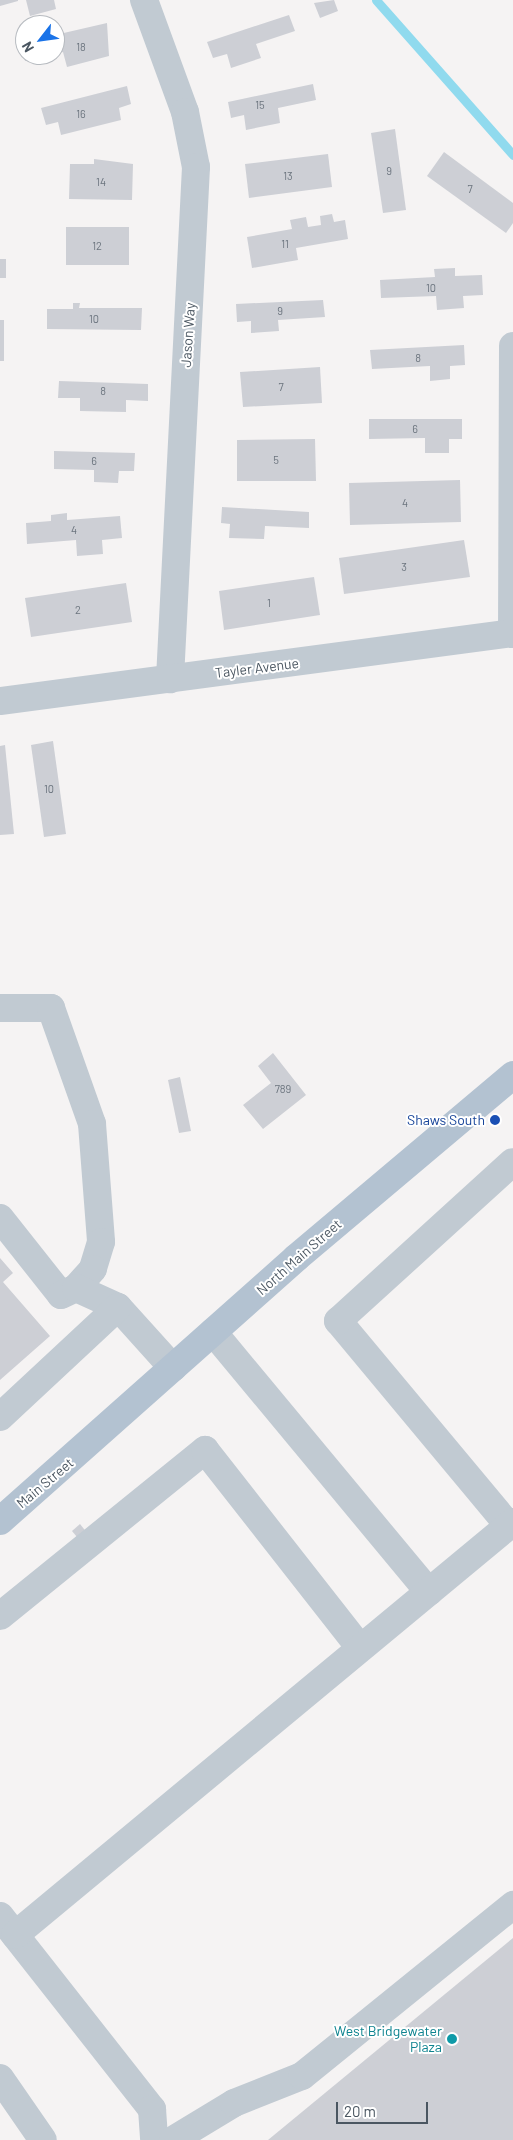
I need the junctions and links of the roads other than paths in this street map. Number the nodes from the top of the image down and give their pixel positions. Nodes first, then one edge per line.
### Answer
1 (144, 0) edge
2 (513, 346) edge
3 (513, 634) edge
4 (170, 679) junction
5 (0, 701) edge
6 (0, 1008) edge
7 (513, 1075) edge
8 (513, 1162) edge
9 (0, 1218) edge
10 (76, 1288) junction
11 (118, 1307) junction
12 (213, 1332) junction
13 (173, 1368) junction
14 (0, 1417) edge
15 (90, 1445) joint
16 (0, 1521) edge
17 (511, 1524) edge
18 (429, 1592) junction
19 (0, 1616) edge
20 (360, 1648) junction
21 (513, 1905) edge
22 (7, 1926) edge
23 (0, 2078) edge
24 (43, 2140) edge
25 (154, 2140) edge
26 (173, 2140) edge

1 - 4 street, Jason Way
2 - 3 street
3 - 4 street, Tayler Avenue
4 - 5 street, Tayler Avenue
6 - 10 street
7 - 12 main road, North Main Street
8 - 17 street
9 - 10 street
10 - 11 street
11 - 13 street
11 - 14 street
12 - 13 main road, North Main Street
12 - 18 street
13 - 15 main road, North Main Street
15 - 16 main road, Main Street
17 - 18 street
18 - 20 street
19 - 20 street
20 - 22 street
21 - 26 street
22 - 25 street
23 - 24 street

